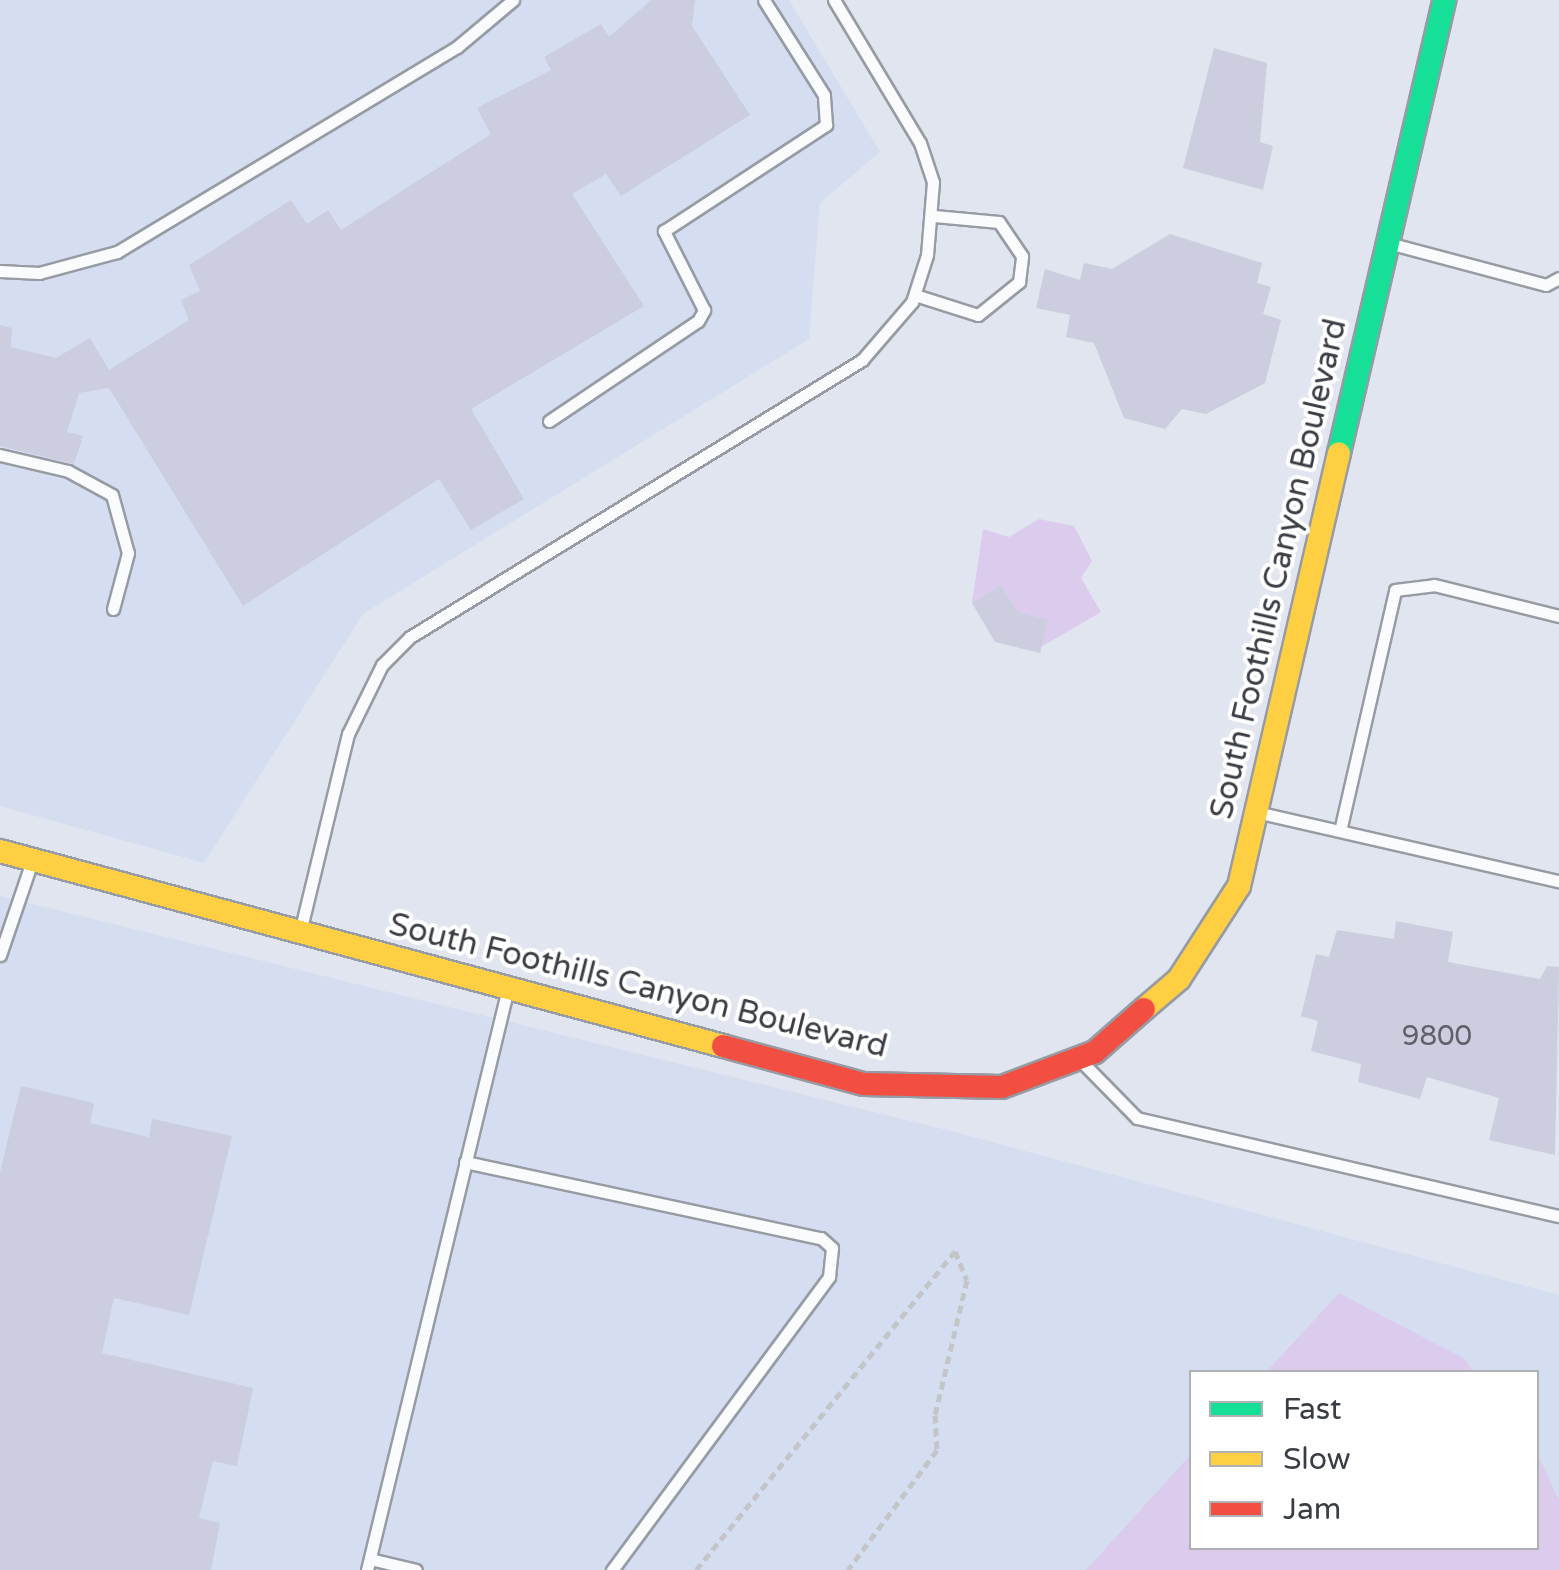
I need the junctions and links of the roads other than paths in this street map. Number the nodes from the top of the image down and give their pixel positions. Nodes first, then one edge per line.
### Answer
1 (513, 0) edge
2 (764, 0) edge
3 (834, 0) edge
4 (1444, 0) edge
5 (934, 216) junction
6 (1388, 243) junction
7 (0, 271) edge
8 (1559, 278) edge
9 (915, 296) junction
10 (548, 421) dead end
11 (0, 455) edge
12 (113, 609) dead end
13 (1559, 616) edge
14 (1256, 812) junction
15 (1340, 831) junction
16 (0, 852) edge
17 (32, 860) junction
18 (1559, 881) edge
19 (300, 932) junction
20 (0, 955) edge
21 (508, 988) junction
22 (1080, 1058) junction
23 (466, 1162) junction
24 (1559, 1216) edge
25 (368, 1564) edge
26 (416, 1570) edge
27 (612, 1570) edge

1 - 7 lane
2 - 10 lane
3 - 5 lane
4 - 6 street, South Foothills Canyon Boulevard
5 - 9 lane
5 - 9 lane
6 - 8 lane
6 - 14 street, South Foothills Canyon Boulevard
9 - 19 lane
11 - 12 lane
13 - 15 lane
14 - 15 lane
14 - 22 street, South Foothills Canyon Boulevard
15 - 18 lane
16 - 17 street, South Foothills Canyon Boulevard
17 - 19 street, South Foothills Canyon Boulevard
17 - 20 lane
19 - 21 street, South Foothills Canyon Boulevard
21 - 22 street, South Foothills Canyon Boulevard
21 - 23 lane
22 - 24 lane
23 - 25 lane
23 - 27 lane
25 - 26 lane

